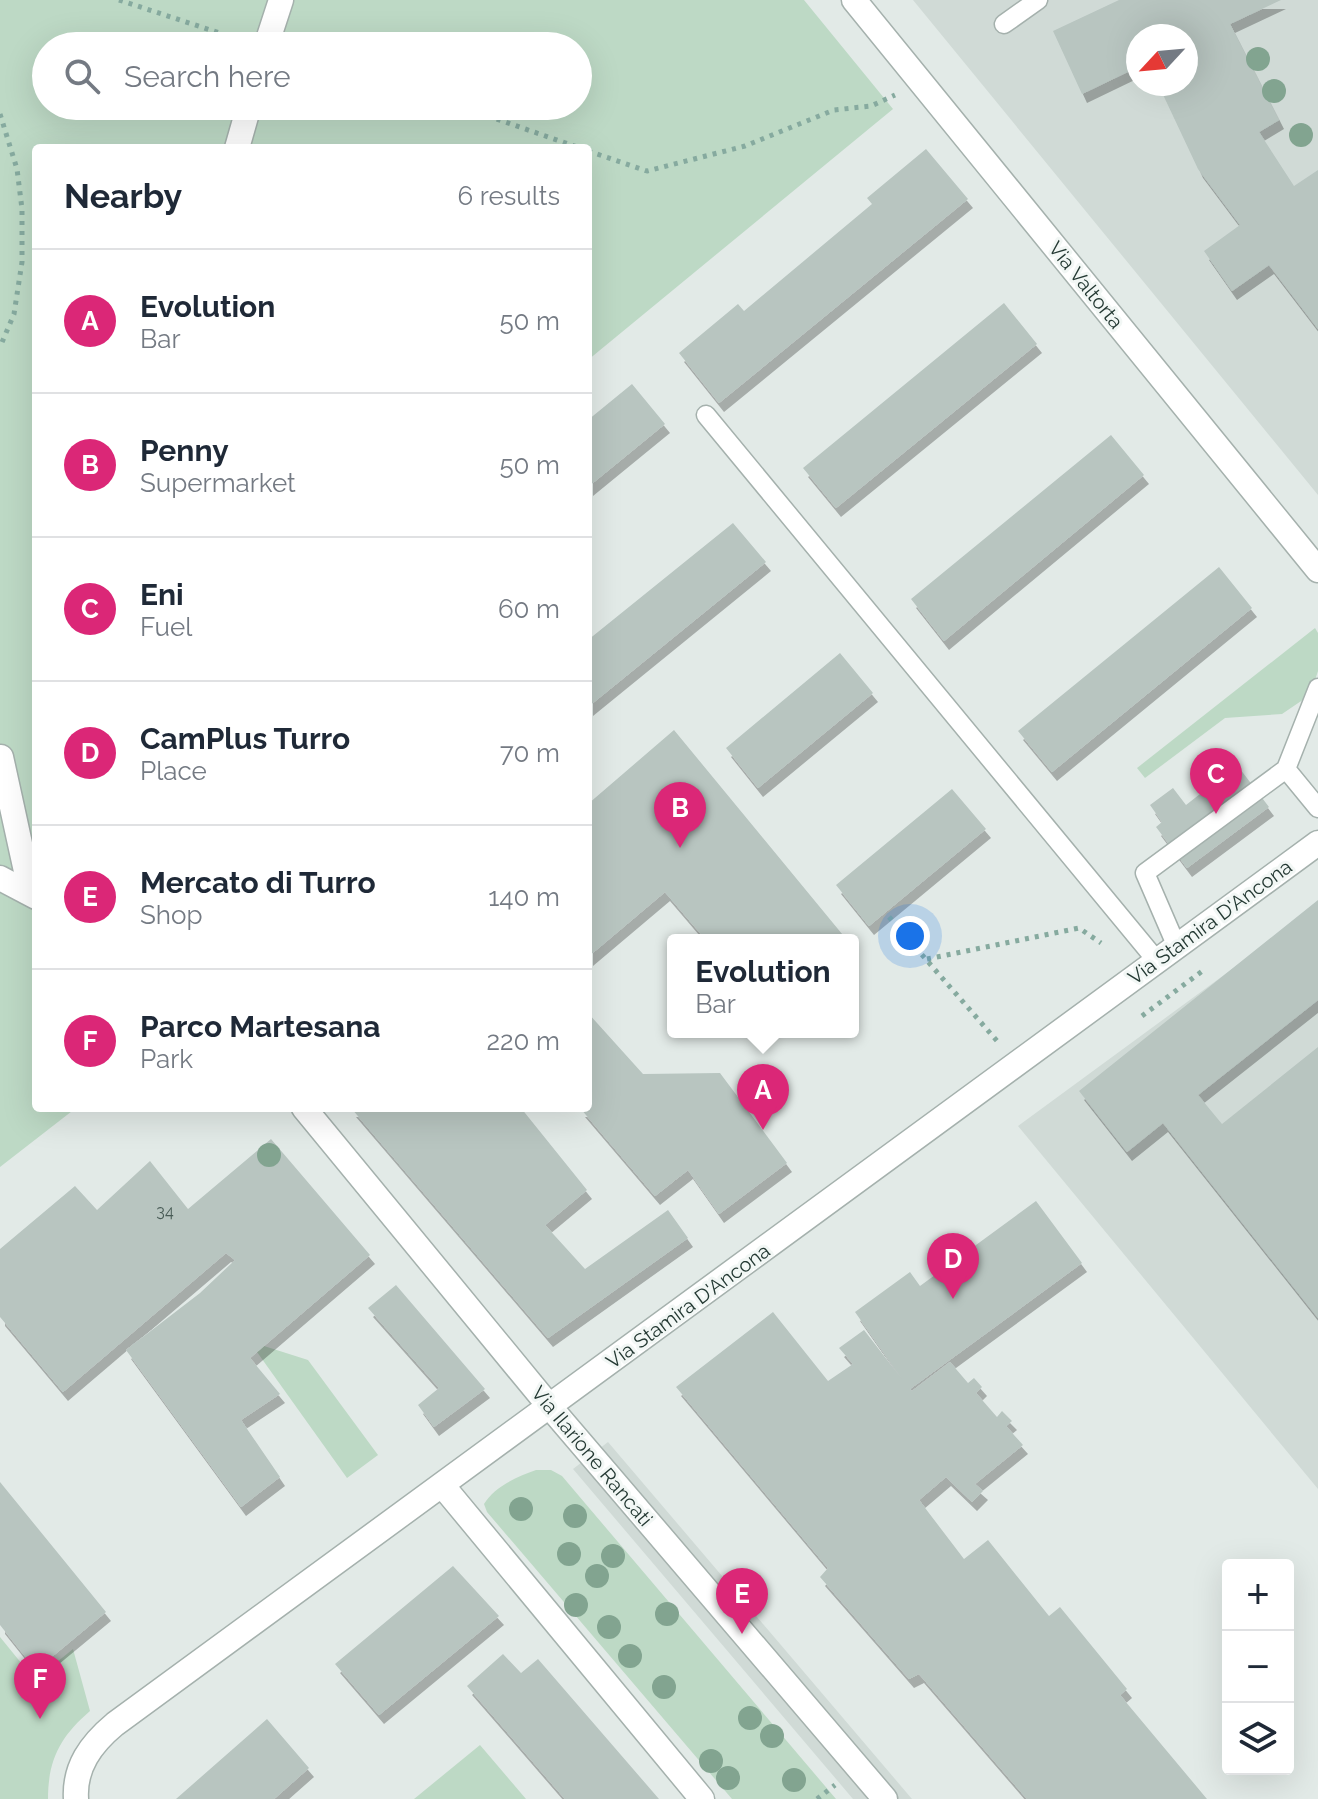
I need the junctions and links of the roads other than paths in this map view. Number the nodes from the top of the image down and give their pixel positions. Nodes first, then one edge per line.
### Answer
1 (281, 0) edge
2 (854, 0) edge
3 (1038, 0) edge
4 (1004, 24) dead end
5 (263, 32) edge
6 (245, 120) edge
7 (238, 144) edge
8 (706, 415) dead end
9 (1318, 570) edge
10 (1318, 688) edge
11 (1, 757) edge
12 (1286, 769) junction
13 (1318, 808) edge
14 (1318, 843) edge
15 (0, 878) edge
16 (32, 879) edge
17 (32, 886) edge
18 (1177, 947) junction
19 (1157, 961) junction
20 (307, 1112) edge
21 (550, 1407) junction
22 (442, 1485) junction
23 (76, 1791) edge
24 (702, 1799) edge
25 (885, 1799) edge

1 - 5 street
2 - 9 street, Via Valtorta
3 - 4 lane
6 - 7 street
8 - 19 lane
10 - 12 lane
11 - 16 street
12 - 13 lane
12 - 18 lane
14 - 18 street, Via Stamira D'Ancona
15 - 17 street
18 - 19 street, Via Stamira D'Ancona
19 - 21 street, Via Stamira D'Ancona
20 - 21 street, Via Ilarione Rancati
21 - 22 street, Via Stamira D'Ancona
21 - 25 street, Via Ilarione Rancati
22 - 23 street, Via Stamira D'Ancona
22 - 24 street

